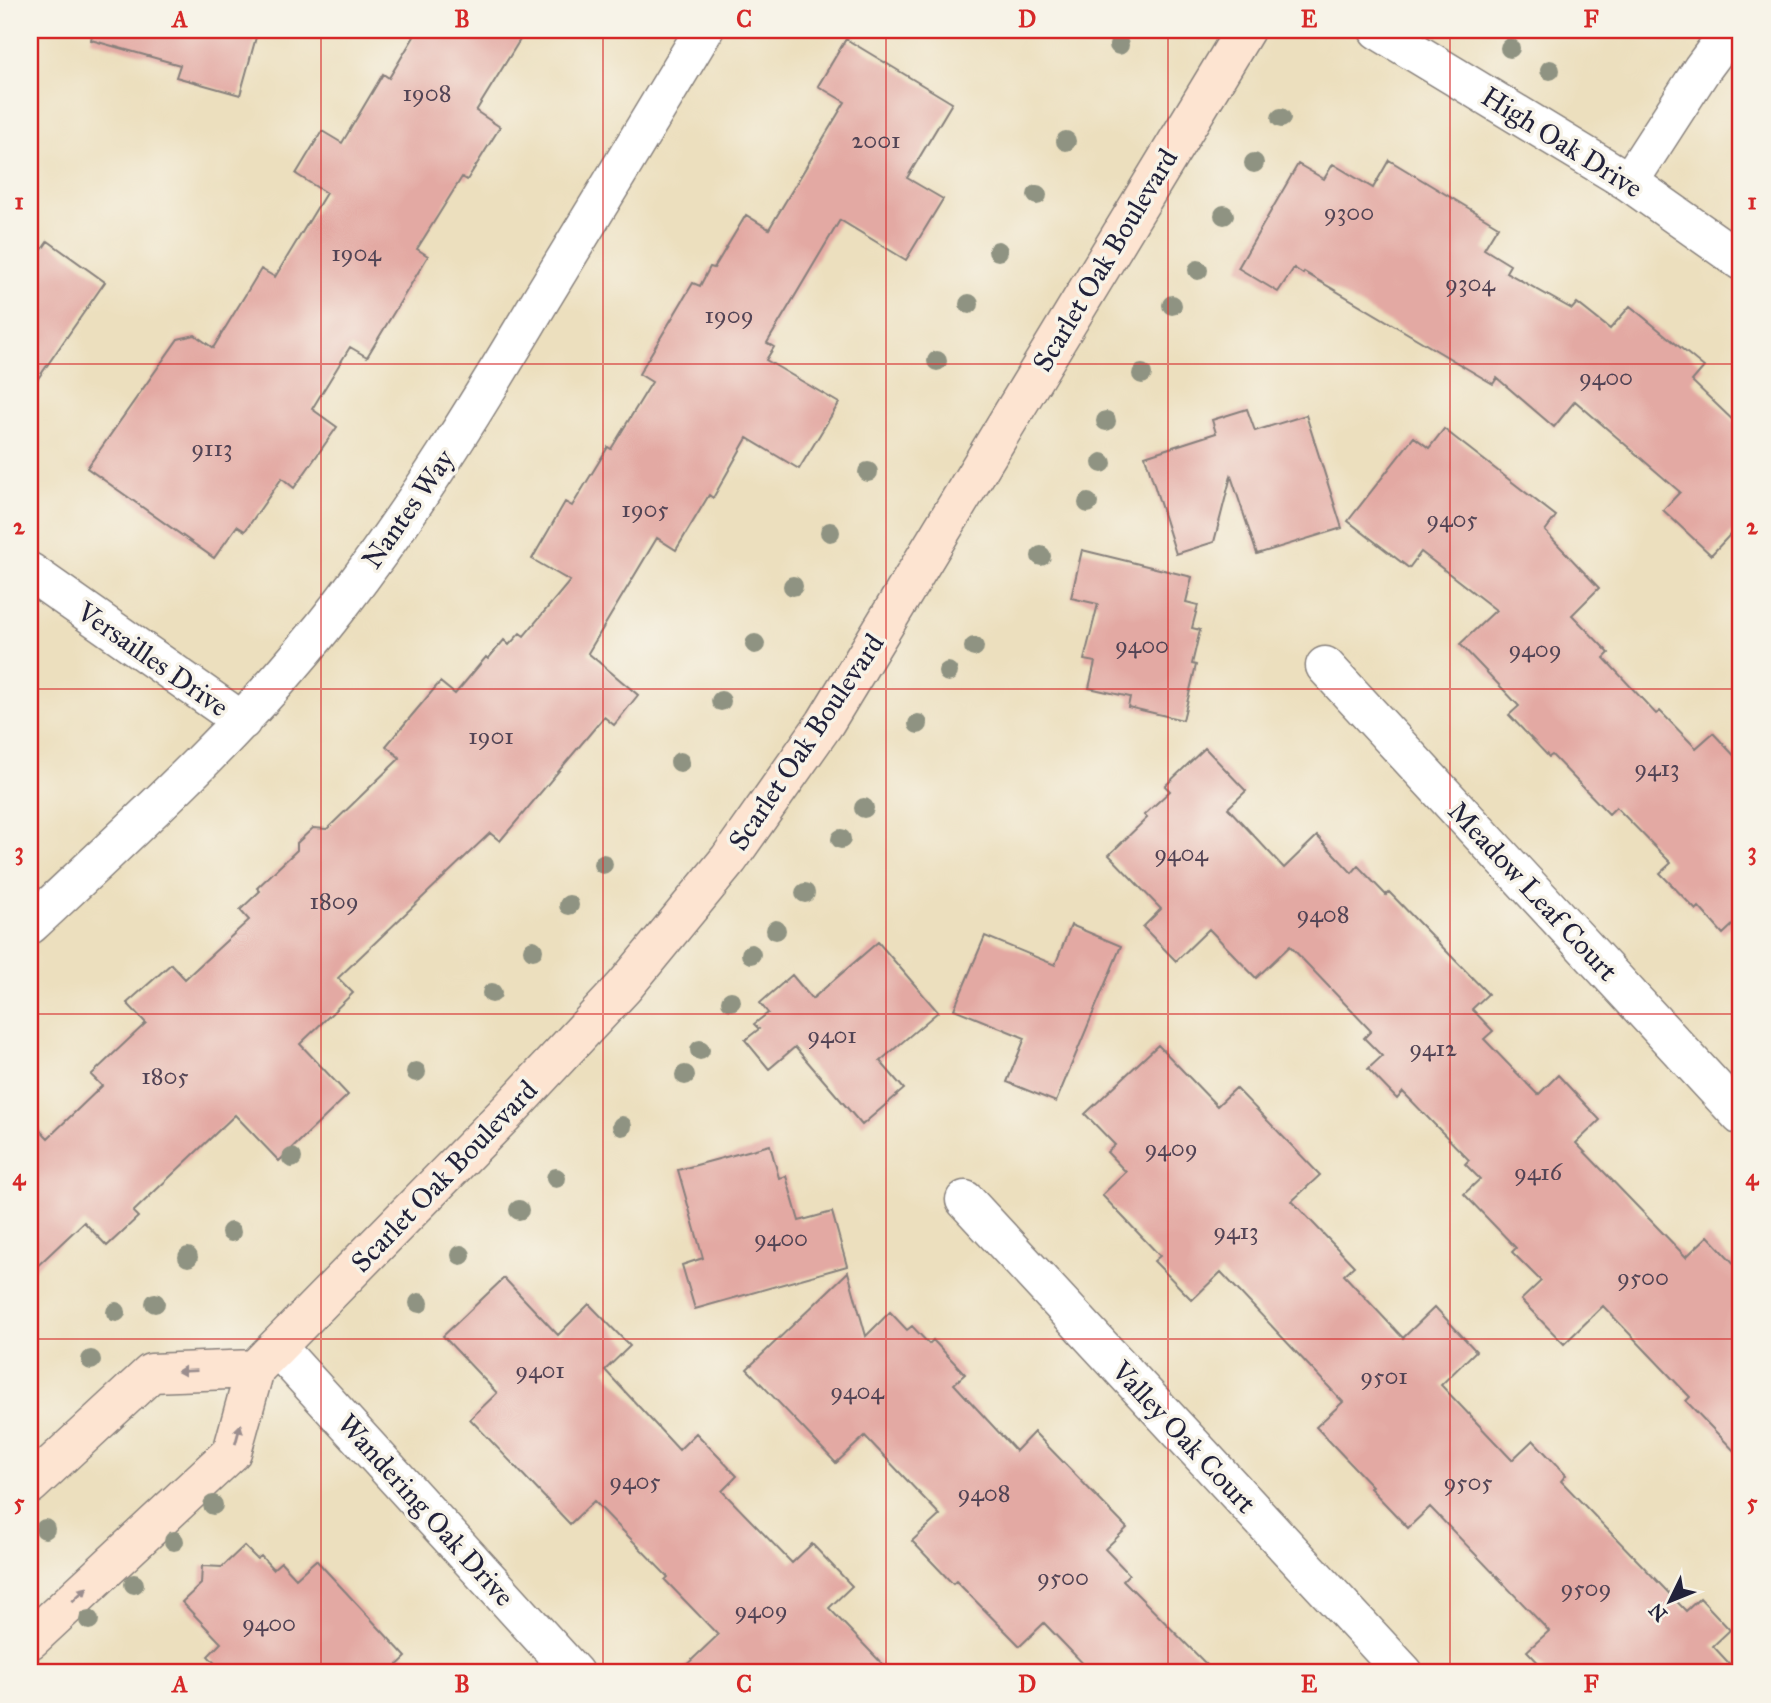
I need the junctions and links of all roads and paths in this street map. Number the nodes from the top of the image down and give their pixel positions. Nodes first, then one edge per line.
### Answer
1 (704, 30) edge
2 (1245, 30) edge
3 (1378, 30) edge
4 (1731, 30) edge
5 (1629, 182) junction
6 (1741, 261) edge
7 (30, 572) edge
8 (1325, 666) dead end
9 (242, 721) junction
10 (30, 925) edge
11 (1735, 1098) edge
12 (965, 1200) dead end
13 (266, 1357) junction
14 (30, 1485) edge
15 (30, 1640) edge
16 (574, 1673) edge
17 (1404, 1673) edge

1 - 9 street, Nantes Way
2 - 13 street, Scarlet Oak Boulevard
3 - 5 street, High Oak Drive
4 - 5 street
5 - 6 street, High Oak Drive
7 - 9 street, Versailles Drive
8 - 11 street, Meadow Leaf Court
9 - 10 street, Nantes Way
12 - 17 street, Valley Oak Court
13 -> 14 street
15 -> 13 street, Scarlet Oak Boulevard
13 - 16 street, Wandering Oak Drive

